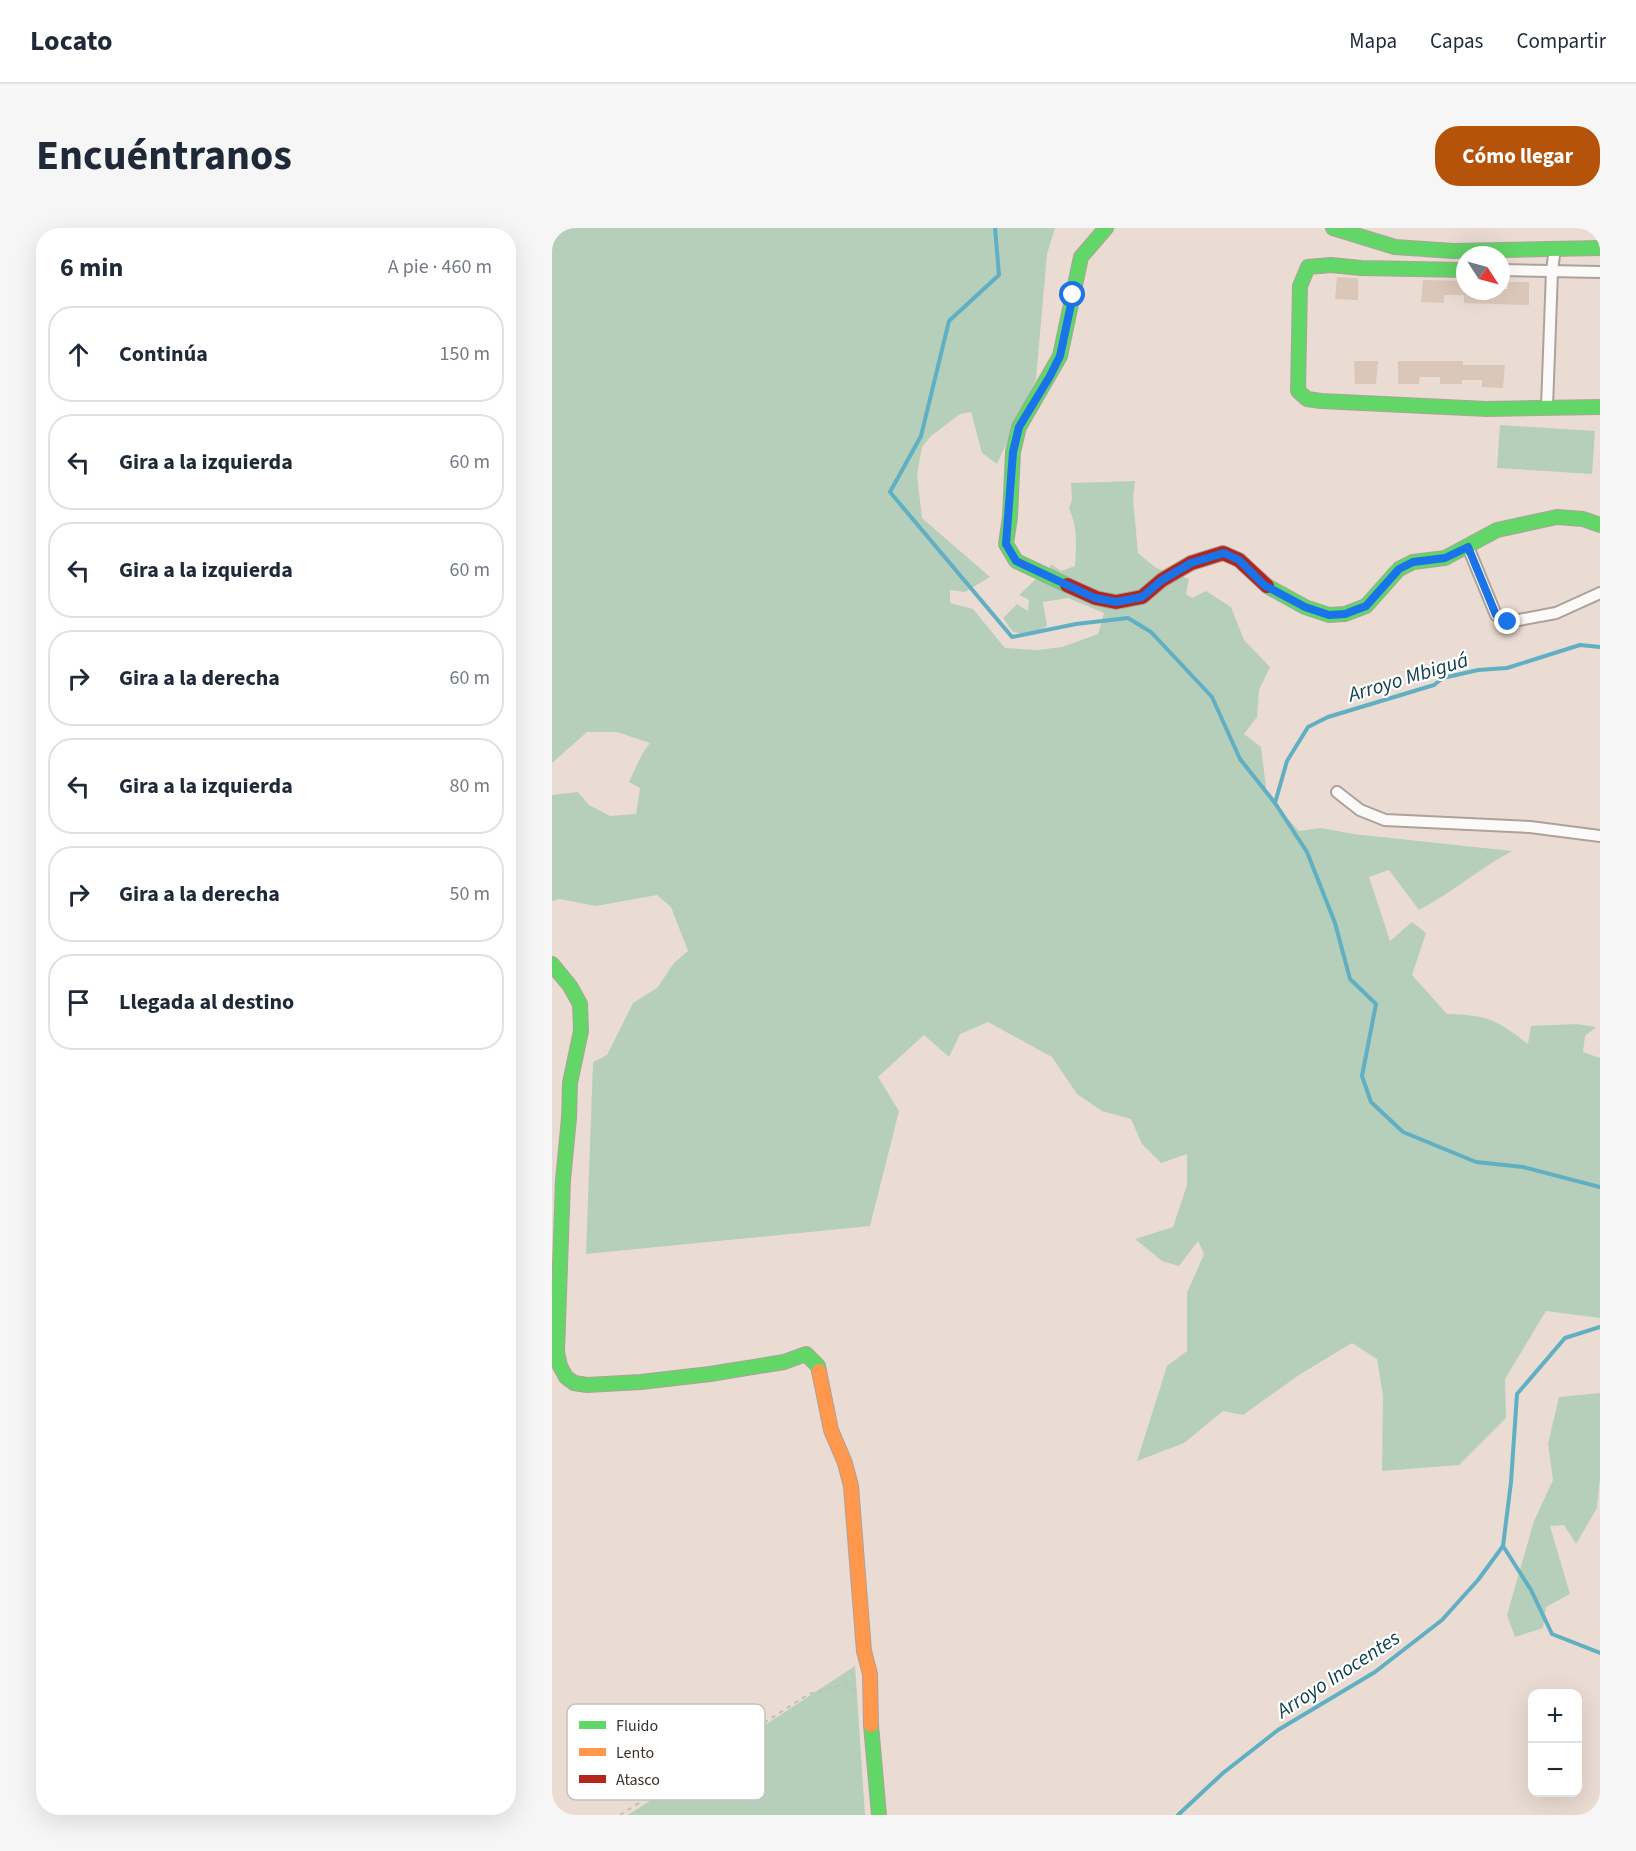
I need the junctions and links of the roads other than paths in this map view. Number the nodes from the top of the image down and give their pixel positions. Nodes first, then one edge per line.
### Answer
1 (1106, 228) edge
2 (1333, 228) edge
3 (1555, 248) junction
4 (1600, 248) edge
5 (1456, 270) edge
6 (1510, 270) edge
7 (1552, 271) junction
8 (1600, 272) edge
9 (1547, 407) junction
10 (1600, 407) edge
11 (1600, 525) edge
12 (1468, 547) junction
13 (1600, 593) edge
14 (1337, 792) dead end
15 (1600, 836) edge
16 (552, 964) edge
17 (879, 1815) edge

1 - 12 street
2 - 3 street
3 - 4 street
3 - 7 street
5 - 9 street
6 - 7 street
7 - 8 street
7 - 9 street
9 - 10 street
11 - 12 street
12 - 13 street
14 - 15 street
16 - 17 street

